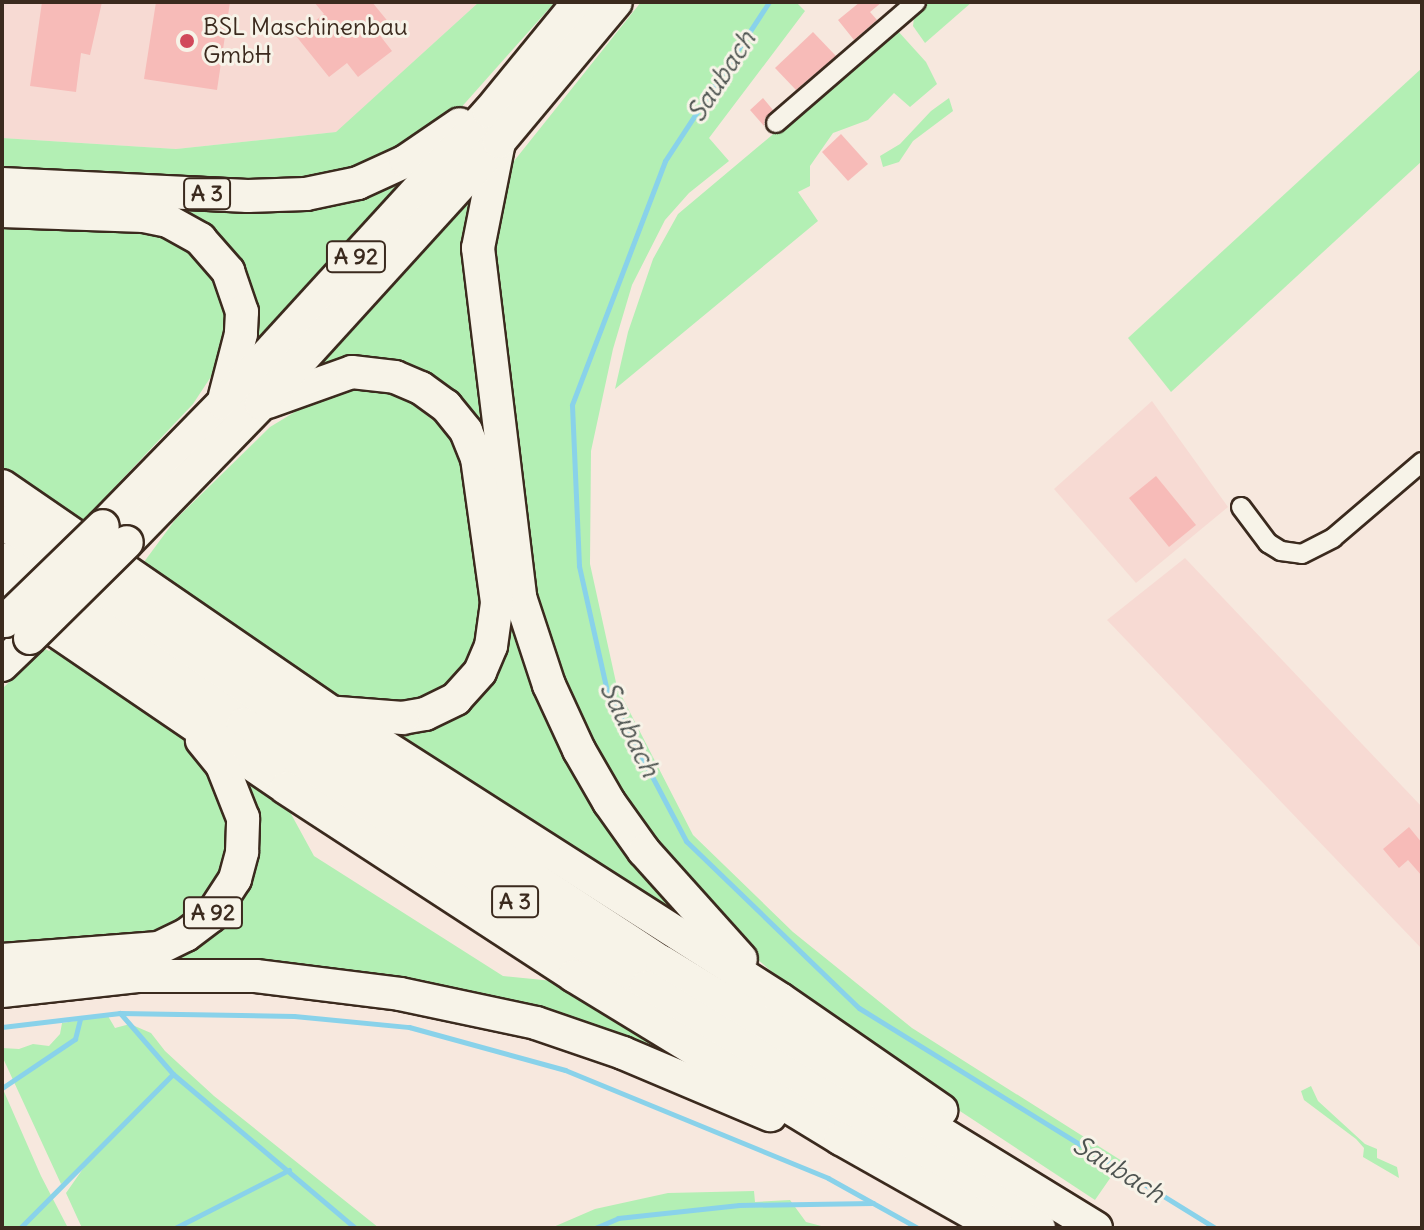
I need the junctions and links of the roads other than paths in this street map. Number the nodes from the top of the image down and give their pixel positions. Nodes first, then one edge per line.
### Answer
1 (579, 2) edge
2 (616, 2) edge
3 (916, 2) edge
4 (776, 123) dead end
5 (494, 127) junction
6 (2, 184) edge
7 (2, 211) edge
8 (223, 403) junction
9 (261, 404) junction
10 (1422, 462) edge
11 (2, 486) edge
12 (1241, 507) dead end
13 (2, 522) edge
14 (115, 534) junction
15 (2, 559) edge
16 (10, 619) edge
17 (2, 665) edge
18 (331, 712) junction
19 (181, 717) junction
20 (2, 960) edge
21 (2, 991) edge
22 (780, 999) junction
23 (841, 1139) junction
24 (991, 1164) junction
25 (999, 1228) edge
26 (1039, 1228) edge
27 (1096, 1228) edge

1 - 5 highway, A 92
2 - 5 highway, A 92
3 - 4 street
5 - 6 highway, A 3
5 - 8 highway, A 92
5 - 9 highway, A 92
5 - 22 highway, A 92
7 - 8 highway, A 92
8 - 14 highway, A 92
9 - 14 highway, A 92
9 - 18 highway, A 3
10 - 12 street
11 - 18 highway, A 3
13 - 24 highway, A 3
14 - 16 highway, A 92, bridge
15 - 26 highway, A 3
16 - 17 highway, A 92
16 - 19 highway, A 3
18 - 22 highway, A 3
19 - 20 highway, A 92
19 - 23 highway, A 3
21 - 23 highway, A 3
22 - 24 highway, A 3
23 - 25 highway, A 3
24 - 27 highway, A 3

